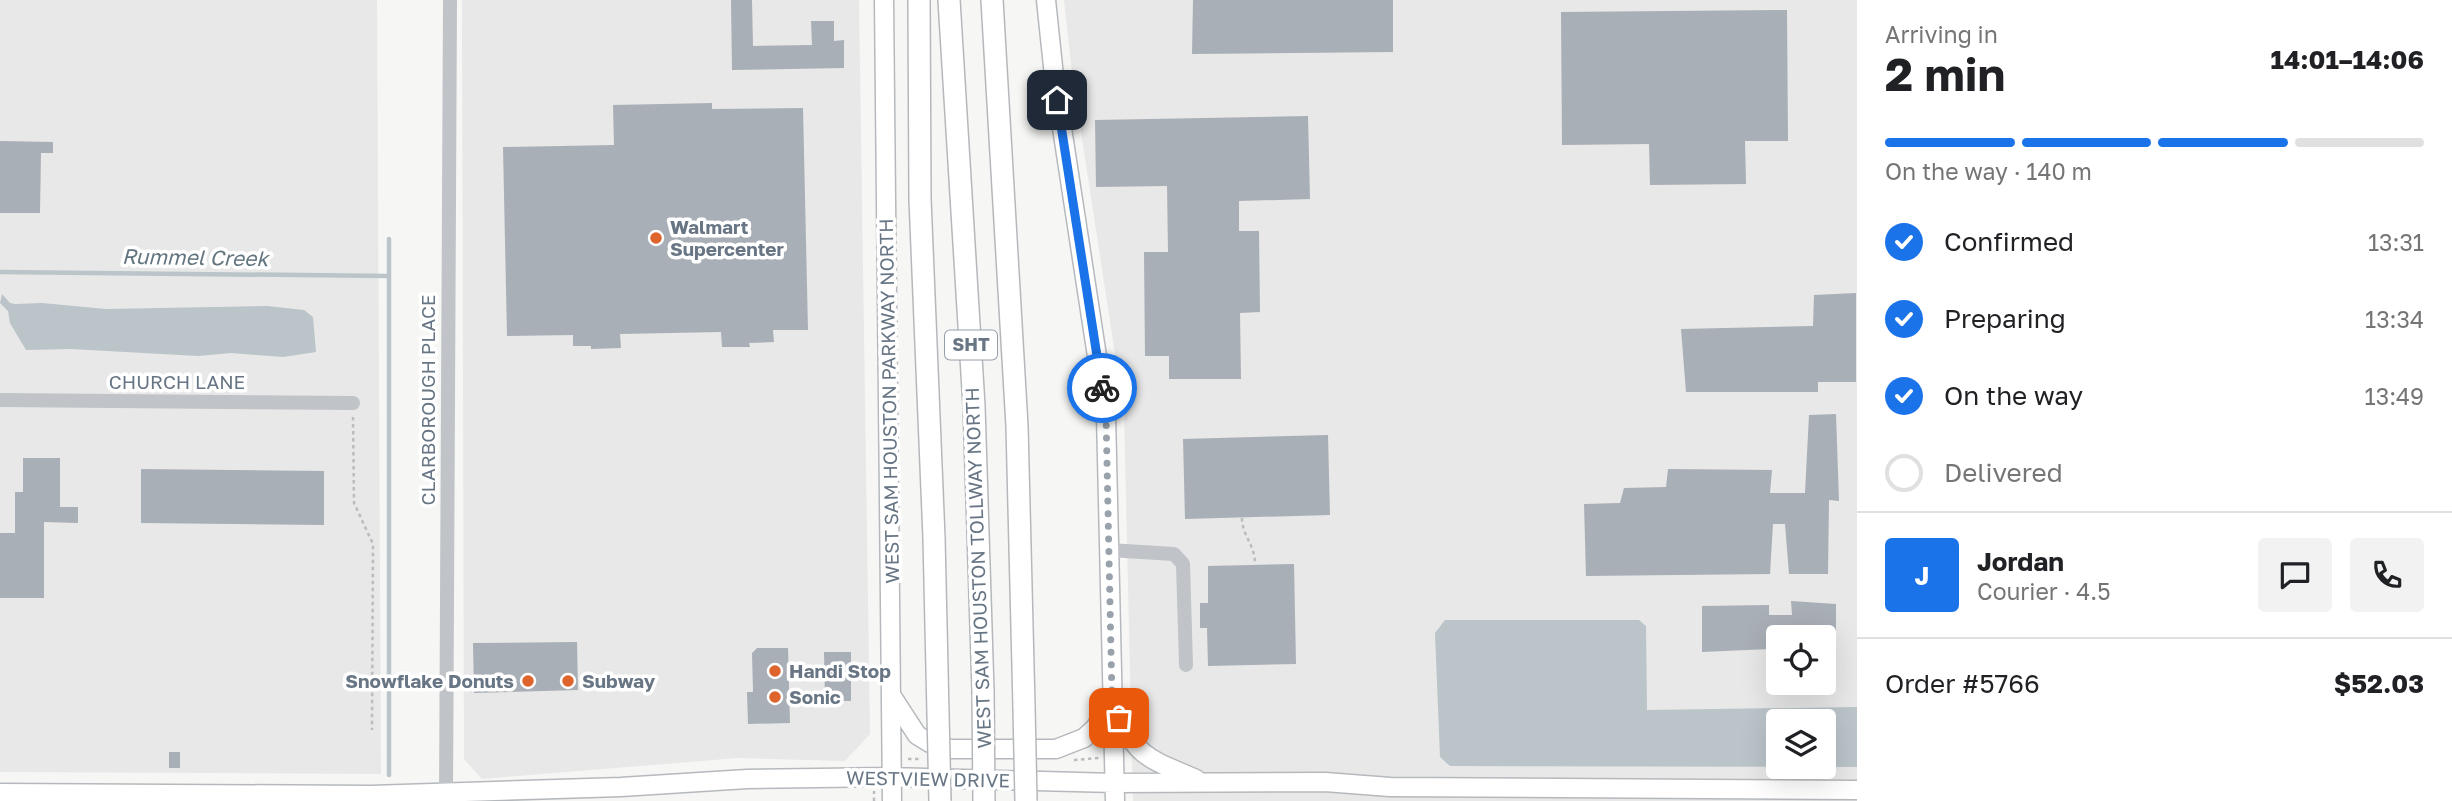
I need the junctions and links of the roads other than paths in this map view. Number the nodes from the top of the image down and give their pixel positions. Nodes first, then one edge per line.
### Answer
1 (450, 0) edge
2 (884, 0) edge
3 (919, 0) edge
4 (949, 0) edge
5 (992, 0) edge
6 (1046, 0) edge
7 (0, 400) edge
8 (353, 403) road end
9 (1109, 550) junction
10 (1186, 665) dead end
11 (891, 695) junction
12 (1112, 699) junction
13 (890, 777) junction
14 (1202, 782) junction
15 (1857, 790) edge
16 (1114, 792) edge
17 (0, 793) edge
18 (1389, 794) edge
19 (1683, 795) edge
20 (446, 797) edge
21 (892, 801) edge
22 (940, 801) edge
23 (984, 801) edge
24 (1026, 801) edge

1 - 20 street, CLARBOROUGH PLACE
2 - 11 main road, WEST SAM HOUSTON PARKWAY NORTH
3 - 22 highway, bridge
4 - 23 highway, WEST SAM HOUSTON TOLLWAY NORTH / SHT, bridge
5 - 24 highway, SHT, bridge
6 - 9 main road
7 - 8 street, CHURCH LANE
9 - 10 street
9 - 12 main road
11 - 12 main road
11 - 13 main road, WEST SAM HOUSTON PARKWAY NORTH
12 - 14 main road
12 - 16 main road
13 - 16 main road, WESTVIEW DRIVE
13 - 20 main road, WESTVIEW DRIVE
13 - 21 main road, WEST SAM HOUSTON PARKWAY NORTH
14 - 16 main road, WESTVIEW DRIVE
14 - 18 main road, WESTVIEW DRIVE
15 - 19 main road, WESTVIEW DRIVE
17 - 20 main road, WESTVIEW DRIVE
18 - 19 main road, WESTVIEW DRIVE

